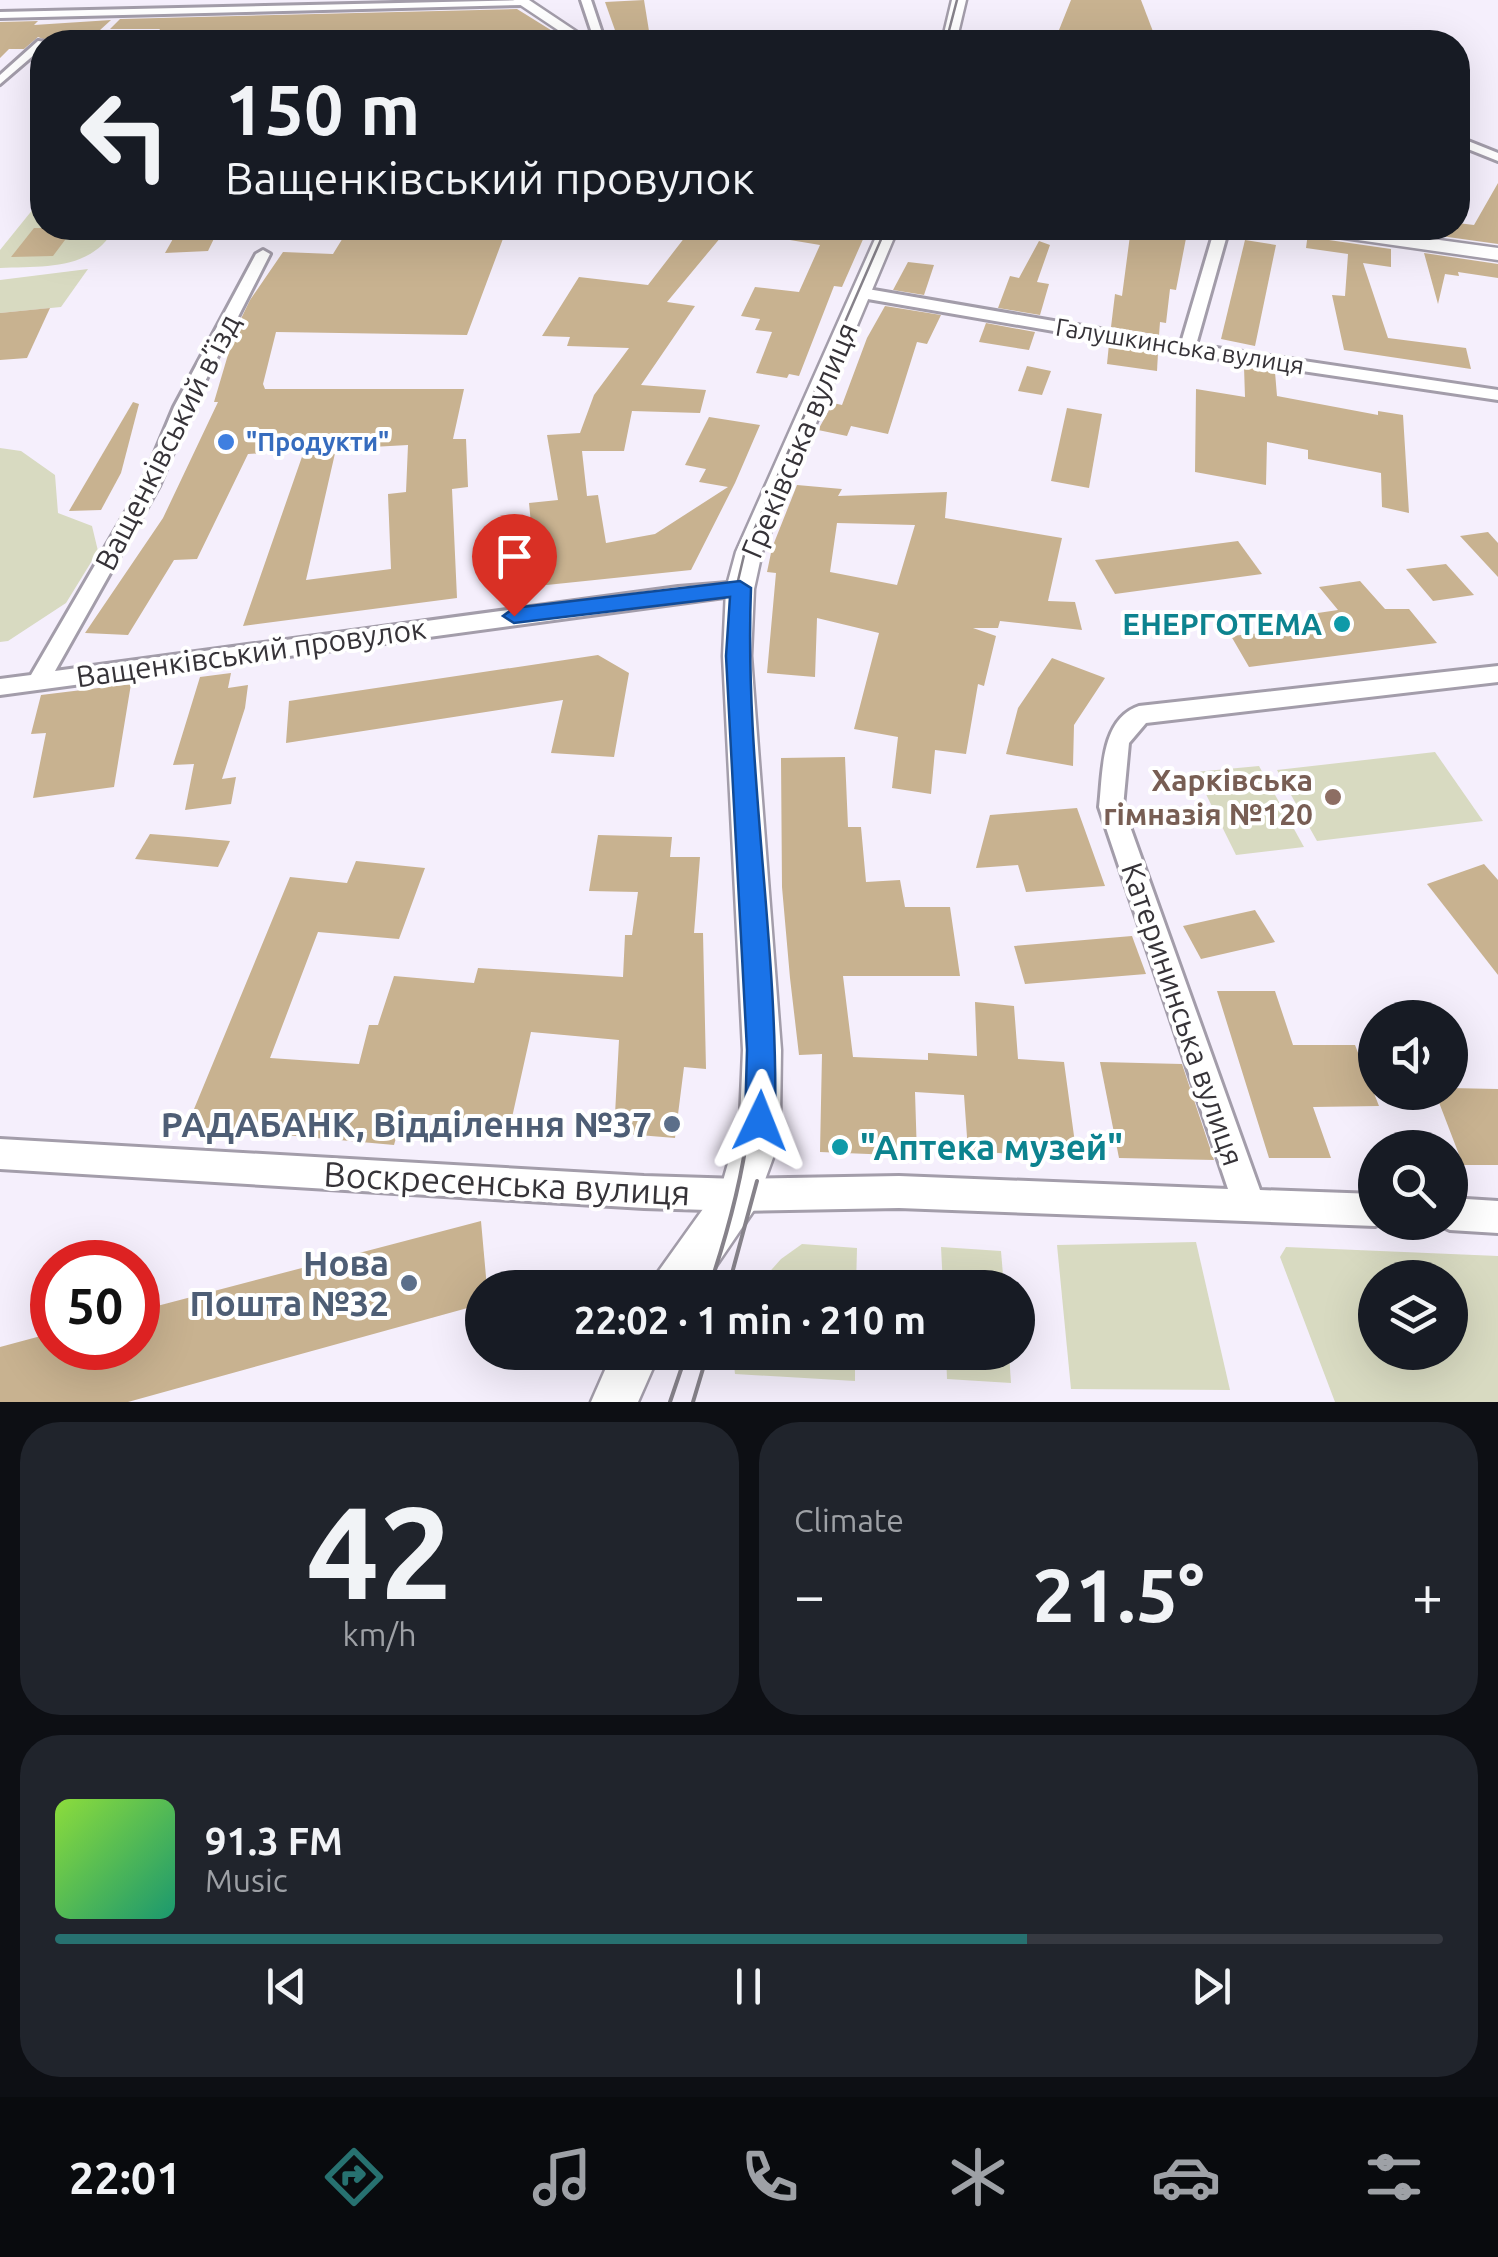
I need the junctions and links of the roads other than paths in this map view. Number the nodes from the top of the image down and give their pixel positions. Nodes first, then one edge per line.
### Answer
1 (586, 0) edge
2 (959, 0) edge
3 (521, 1) edge
4 (74, 14) junction
5 (0, 15) edge
6 (64, 23) dead end
7 (566, 30) edge
8 (596, 30) edge
9 (952, 30) edge
10 (30, 54) edge
11 (0, 81) edge
12 (1470, 146) edge
13 (1498, 156) edge
14 (884, 240) edge
15 (1219, 240) edge
16 (1400, 240) edge
17 (263, 254) dead end
18 (1498, 254) edge
19 (862, 293) junction
20 (1187, 349) junction
21 (1498, 395) edge
22 (740, 588) junction
23 (1498, 674) edge
24 (40, 680) junction
25 (0, 687) edge
26 (0, 1154) edge
27 (738, 1195) junction
28 (1249, 1204) junction
29 (1358, 1209) edge
30 (1468, 1215) edge
31 (1498, 1216) edge
32 (686, 1270) edge
33 (629, 1370) edge
34 (614, 1402) edge

1 - 8 street
2 - 9 main road
3 - 4 street
3 - 7 main road
4 - 5 street
4 - 6 street
10 - 11 street
12 - 13 street
14 - 19 main road, Греківська вулиця
15 - 20 street
16 - 18 main road
17 - 24 street, Ващенківський в’їзд
19 - 20 street, Галушкинська вулиця
19 - 22 main road, Греківська вулиця
20 - 21 street, Галушкинська вулиця
22 - 24 street, Ващенківський провулок
22 - 27 main road, Греківська вулиця
23 - 28 street, Катерининська вулиця
24 - 25 street, Ващенківський провулок
26 - 27 street, Воскресенська вулиця
27 - 28 street, Воскресенська вулиця
27 - 32 main road, Греківська вулиця
28 - 29 street, Воскресенська вулиця
30 - 31 street
33 - 34 main road

